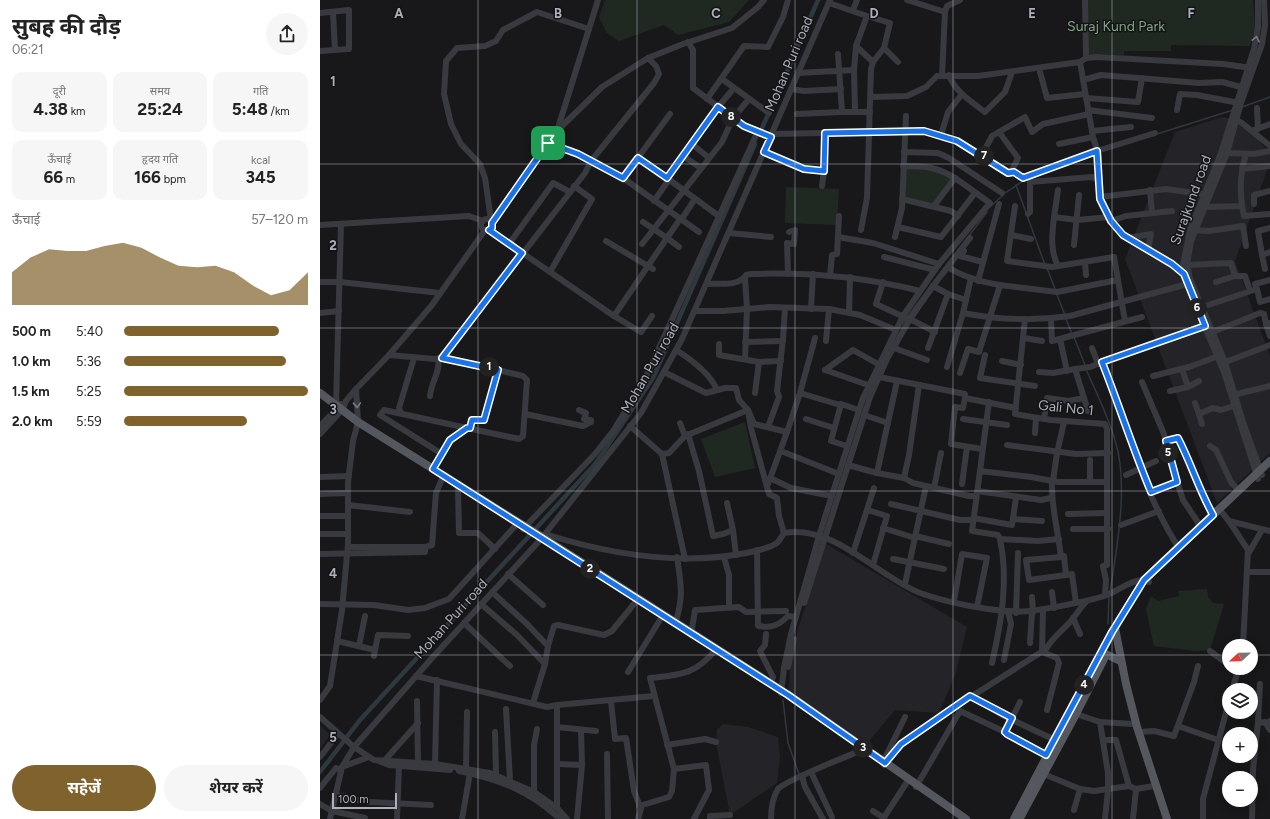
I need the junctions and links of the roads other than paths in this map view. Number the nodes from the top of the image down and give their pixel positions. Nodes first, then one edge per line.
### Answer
1 (598, 0) edge
2 (764, 0) edge
3 (788, 0) edge
4 (857, 0) edge
5 (907, 0) edge
6 (960, 0) edge
7 (1085, 0) edge
8 (1258, 0) edge
9 (1264, 0) edge
10 (830, 1) edge
11 (945, 3) edge
12 (853, 10) junction
13 (333, 12) junction
14 (945, 12) junction
15 (320, 14) edge
16 (867, 16) junction
17 (589, 28) junction
18 (688, 42) junction
19 (856, 46) junction
20 (884, 48) junction
21 (335, 50) junction
22 (320, 51) edge
23 (838, 54) dead end
24 (648, 58) junction
25 (1086, 58) junction
26 (873, 62) junction
27 (898, 62) dead end
28 (1080, 62) junction
29 (1039, 68) junction
30 (1250, 68) junction
31 (840, 70) junction
32 (854, 70) junction
33 (1012, 72) junction
34 (798, 73) junction
35 (945, 76) junction
36 (1142, 78) junction
37 (722, 79) junction
38 (1083, 80) junction
39 (1241, 87) junction
40 (734, 88) junction
41 (841, 89) junction
42 (792, 90) junction
43 (962, 94) junction
44 (1086, 96) junction
45 (871, 97) junction
46 (707, 99) junction
47 (749, 99) junction
48 (1239, 104) junction
49 (718, 107) junction
50 (1257, 108) dead end
51 (1177, 110) dead end
52 (842, 112) junction
53 (855, 112) junction
54 (870, 112) junction
55 (1089, 112) junction
56 (769, 113) dead end
57 (670, 114) dead end
58 (797, 114) dead end
59 (906, 116) dead end
60 (1235, 117) junction
61 (733, 118) junction
62 (1152, 118) dead end
63 (1270, 124) edge
64 (1131, 127) dead end
65 (1258, 129) junction
66 (558, 130) junction
67 (904, 131) junction
68 (759, 132) junction
69 (869, 132) junction
70 (1000, 132) junction
71 (1251, 132) junction
72 (825, 133) junction
73 (1155, 133) dead end
74 (1093, 134) junction
75 (772, 135) junction
76 (941, 135) junction
77 (548, 143) junction
78 (692, 144) junction
79 (1059, 144) dead end
80 (1270, 146) edge
81 (1270, 151) edge
82 (764, 152) junction
83 (904, 152) junction
84 (1098, 153) junction
85 (1227, 153) junction
86 (1246, 154) junction
87 (982, 155) junction
88 (683, 156) junction
89 (638, 158) junction
90 (709, 158) junction
91 (591, 161) junction
92 (904, 166) junction
93 (1270, 166) edge
94 (701, 168) junction
95 (1242, 169) junction
96 (824, 171) junction
97 (1011, 172) junction
98 (623, 178) junction
99 (667, 178) junction
100 (955, 178) junction
101 (1098, 180) junction
102 (574, 186) junction
103 (822, 186) dead end
104 (1058, 190) dead end
105 (1150, 190) junction
106 (684, 191) junction
107 (1270, 191) edge
108 (570, 192) junction
109 (975, 193) junction
110 (1002, 193) dead end
111 (1079, 194) dead end
112 (1208, 195) junction
113 (1100, 197) junction
114 (695, 199) junction
115 (902, 199) junction
116 (654, 201) junction
117 (999, 204) dead end
118 (1254, 204) dead end
119 (934, 206) junction
120 (1015, 206) dead end
121 (1242, 206) junction
122 (1205, 207) junction
123 (667, 210) junction
124 (1172, 211) dead end
125 (1152, 213) junction
126 (716, 214) dead end
127 (1028, 214) dead end
128 (1270, 214) edge
129 (839, 216) dead end
130 (958, 216) junction
131 (1054, 217) junction
132 (681, 219) junction
133 (1110, 219) junction
134 (1077, 220) junction
135 (483, 221) junction
136 (492, 221) junction
137 (643, 222) dead end
138 (341, 224) junction
139 (320, 225) edge
140 (898, 227) junction
141 (1270, 228) edge
142 (653, 229) junction
143 (487, 230) junction
144 (861, 230) dead end
145 (1193, 230) junction
146 (699, 232) dead end
147 (789, 232) dead end
148 (729, 233) junction
149 (1011, 235) junction
150 (771, 237) dead end
151 (838, 237) junction
152 (895, 237) dead end
153 (667, 238) junction
154 (970, 238) dead end
155 (1128, 238) junction
156 (1031, 240) dead end
157 (606, 241) dead end
158 (509, 244) junction
159 (642, 244) dead end
160 (1074, 245) dead end
161 (1246, 246) dead end
162 (679, 247) dead end
163 (963, 247) junction
164 (1148, 251) junction
165 (1270, 252) edge
166 (522, 253) junction
167 (1262, 255) junction
168 (884, 257) dead end
169 (983, 262) junction
170 (1085, 262) junction
171 (1185, 265) junction
172 (1058, 266) junction
173 (937, 267) junction
174 (948, 267) junction
175 (651, 268) junction
176 (1265, 269) dead end
177 (550, 272) junction
178 (788, 274) junction
179 (813, 274) junction
180 (1186, 274) junction
181 (1086, 275) dead end
182 (830, 276) junction
183 (1235, 276) junction
184 (850, 277) junction
185 (745, 278) junction
186 (971, 278) junction
187 (1118, 280) junction
188 (1270, 280) edge
189 (978, 281) junction
190 (320, 282) edge
191 (340, 282) junction
192 (883, 282) junction
193 (1216, 282) dead end
194 (707, 284) junction
195 (1190, 284) junction
196 (1000, 285) junction
197 (933, 286) junction
198 (1257, 289) junction
199 (920, 291) junction
200 (1250, 291) junction
201 (440, 293) junction
202 (948, 294) junction
203 (1270, 299) edge
204 (966, 300) junction
205 (1120, 302) junction
206 (1202, 307) junction
207 (785, 308) junction
208 (811, 308) junction
209 (747, 309) junction
210 (829, 310) junction
211 (339, 311) junction
212 (694, 312) junction
213 (849, 312) junction
214 (320, 313) edge
215 (963, 313) junction
216 (614, 316) junction
217 (652, 316) dead end
218 (1142, 316) dead end
219 (991, 317) junction
220 (907, 319) junction
221 (1025, 319) junction
222 (1051, 319) junction
223 (1125, 321) junction
224 (1268, 323) edge
225 (1207, 325) junction
226 (896, 330) junction
227 (935, 332) junction
228 (1211, 332) junction
229 (1270, 336) edge
230 (815, 338) dead end
231 (1024, 338) junction
232 (1060, 339) junction
233 (1042, 340) dead end
234 (783, 341) junction
235 (826, 341) dead end
236 (745, 342) junction
237 (719, 344) dead end
238 (1270, 345) edge
239 (894, 348) junction
240 (928, 348) dead end
241 (1092, 348) dead end
242 (676, 350) junction
243 (389, 355) junction
244 (985, 355) dead end
245 (1220, 355) junction
246 (414, 358) junction
247 (440, 358) junction
248 (745, 359) junction
249 (927, 360) dead end
250 (781, 361) junction
251 (1002, 361) dead end
252 (759, 362) junction
253 (1223, 362) junction
254 (1100, 363) junction
255 (878, 364) junction
256 (1021, 365) junction
257 (947, 367) dead end
258 (1075, 368) junction
259 (1182, 369) junction
260 (498, 370) junction
261 (1067, 371) junction
262 (664, 372) junction
263 (1039, 372) dead end
264 (960, 373) dead end
265 (1153, 376) dead end
266 (879, 377) junction
267 (897, 381) junction
268 (1199, 381) dead end
269 (1142, 382) dead end
270 (1019, 383) junction
271 (868, 385) junction
272 (919, 385) junction
273 (1035, 386) dead end
274 (1270, 386) edge
275 (1188, 387) junction
276 (356, 389) junction
277 (717, 390) junction
278 (1170, 391) dead end
279 (800, 392) junction
280 (320, 393) edge
281 (755, 393) dead end
282 (1234, 395) junction
283 (430, 396) dead end
284 (965, 398) junction
285 (1084, 398) junction
286 (320, 399) edge
287 (989, 402) junction
288 (1195, 403) dead end
289 (841, 404) junction
290 (1236, 405) junction
291 (1016, 408) junction
292 (338, 409) junction
293 (578, 410) dead end
294 (748, 410) junction
295 (859, 410) junction
296 (1088, 411) dead end
297 (401, 413) junction
298 (525, 414) junction
299 (1199, 414) junction
300 (864, 415) junction
301 (1036, 418) junction
302 (806, 419) dead end
303 (964, 419) dead end
304 (1044, 419) junction
305 (1064, 422) junction
306 (680, 423) dead end
307 (888, 423) junction
308 (987, 423) junction
309 (357, 424) junction
310 (1202, 424) dead end
311 (1007, 425) dead end
312 (320, 426) edge
313 (630, 426) junction
314 (768, 427) junction
315 (468, 428) junction
316 (834, 428) junction
317 (787, 432) junction
318 (1035, 433) dead end
319 (320, 434) edge
320 (686, 435) junction
321 (1166, 441) junction
322 (1007, 445) dead end
323 (847, 446) junction
324 (1210, 446) dead end
325 (967, 447) junction
326 (982, 449) junction
327 (781, 451) junction
328 (1057, 452) junction
329 (941, 453) dead end
330 (1108, 453) junction
331 (442, 454) junction
332 (662, 454) junction
333 (1090, 460) dead end
334 (1156, 461) dead end
335 (1270, 461) edge
336 (848, 465) junction
337 (1141, 468) junction
338 (1270, 468) edge
339 (433, 469) junction
340 (980, 471) junction
341 (877, 473) junction
342 (838, 474) junction
343 (1126, 475) dead end
344 (1259, 475) junction
345 (320, 476) edge
346 (349, 476) junction
347 (770, 478) junction
348 (904, 478) junction
349 (442, 479) junction
350 (1052, 481) junction
351 (1090, 482) junction
352 (1107, 482) junction
353 (1177, 482) junction
354 (962, 484) dead end
355 (926, 486) junction
356 (767, 487) junction
357 (874, 488) dead end
358 (934, 488) junction
359 (458, 489) junction
360 (1238, 490) junction
361 (1151, 492) junction
362 (977, 493) junction
363 (320, 494) edge
364 (348, 494) junction
365 (832, 496) junction
366 (1016, 497) junction
367 (1051, 498) junction
368 (727, 503) dead end
369 (891, 504) dead end
370 (348, 505) junction
371 (496, 510) junction
372 (867, 510) junction
373 (920, 511) junction
374 (1159, 511) junction
375 (410, 512) dead end
376 (1218, 512) junction
377 (1068, 514) dead end
378 (1108, 514) junction
379 (320, 516) edge
380 (348, 516) junction
381 (973, 519) junction
382 (1013, 519) junction
383 (1042, 521) dead end
384 (1229, 521) junction
385 (1121, 525) dead end
386 (523, 527) junction
387 (1200, 527) junction
388 (883, 528) junction
389 (1073, 529) dead end
390 (1108, 529) junction
391 (733, 530) junction
392 (1262, 530) junction
393 (1270, 530) edge
394 (784, 533) junction
395 (320, 534) edge
396 (348, 534) junction
397 (540, 536) junction
398 (822, 537) junction
399 (915, 537) junction
400 (1000, 539) junction
401 (1059, 539) junction
402 (949, 544) dead end
403 (1179, 548) junction
404 (495, 549) junction
405 (347, 550) junction
406 (757, 550) junction
407 (853, 553) junction
408 (1018, 553) dead end
409 (320, 554) edge
410 (1248, 554) junction
411 (736, 555) junction
412 (677, 557) junction
413 (724, 557) junction
414 (1061, 557) junction
415 (685, 558) junction
416 (893, 559) dead end
417 (910, 562) junction
418 (873, 565) junction
419 (944, 569) dead end
420 (1247, 572) junction
421 (1270, 572) edge
422 (508, 574) junction
423 (1066, 575) junction
424 (1146, 581) junction
425 (905, 584) junction
426 (492, 592) junction
427 (1052, 592) dead end
428 (1105, 595) junction
429 (1032, 597) dead end
430 (637, 600) junction
431 (954, 601) junction
432 (1086, 602) junction
433 (1076, 603) junction
434 (320, 604) edge
435 (342, 604) junction
436 (481, 604) junction
437 (543, 605) dead end
438 (977, 607) junction
439 (729, 608) junction
440 (1054, 608) junction
441 (1044, 610) junction
442 (759, 611) junction
443 (786, 611) dead end
444 (1005, 611) junction
445 (1032, 612) junction
446 (1016, 613) junction
447 (365, 616) dead end
448 (662, 617) junction
449 (796, 617) junction
450 (1073, 618) junction
451 (464, 623) junction
452 (675, 624) junction
453 (766, 634) dead end
454 (1080, 634) dead end
455 (1114, 634) junction
456 (408, 636) dead end
457 (691, 636) junction
458 (1243, 639) edge
459 (337, 641) junction
460 (1030, 644) dead end
461 (359, 646) junction
462 (548, 646) junction
463 (715, 650) junction
464 (1210, 651) dead end
465 (1042, 652) junction
466 (1106, 654) junction
467 (1004, 660) dead end
468 (1118, 660) junction
469 (1222, 660) edge
470 (992, 663) dead end
471 (545, 664) junction
472 (510, 666) dead end
473 (1198, 666) dead end
474 (628, 672) dead end
475 (416, 676) junction
476 (437, 680) junction
477 (770, 684) junction
478 (1260, 684) dead end
479 (784, 694) junction
480 (654, 696) junction
481 (970, 696) junction
482 (320, 700) edge
483 (417, 701) dead end
484 (612, 701) junction
485 (1020, 702) dead end
486 (533, 703) junction
487 (557, 705) junction
488 (506, 709) dead end
489 (1047, 710) dead end
490 (467, 712) dead end
491 (1076, 714) junction
492 (320, 717) edge
493 (905, 717) dead end
494 (1012, 718) junction
495 (1224, 719) edge
496 (1100, 722) junction
497 (1258, 722) junction
498 (1267, 722) edge
499 (418, 723) junction
500 (1134, 724) junction
501 (1178, 726) junction
502 (557, 727) junction
503 (536, 729) dead end
504 (581, 730) junction
505 (596, 730) dead end
506 (1270, 730) edge
507 (494, 732) dead end
508 (1005, 732) junction
509 (1139, 732) junction
510 (340, 736) junction
511 (1055, 740) junction
512 (1104, 740) junction
513 (1218, 740) junction
514 (716, 742) dead end
515 (668, 745) junction
516 (354, 747) junction
517 (862, 749) junction
518 (607, 754) dead end
519 (1046, 755) junction
520 (320, 757) edge
521 (369, 757) junction
522 (382, 760) junction
523 (418, 763) junction
524 (884, 763) junction
525 (435, 764) junction
526 (558, 764) junction
527 (582, 765) junction
528 (400, 766) junction
529 (342, 769) junction
530 (674, 769) junction
531 (468, 771) junction
532 (811, 772) junction
533 (1040, 773) junction
534 (496, 775) junction
535 (799, 777) junction
536 (510, 780) junction
537 (908, 780) junction
538 (916, 786) junction
539 (1129, 786) junction
540 (1154, 786) junction
541 (320, 788) edge
542 (1080, 789) junction
543 (1136, 789) junction
544 (1108, 790) junction
545 (534, 792) junction
546 (336, 795) junction
547 (362, 801) dead end
548 (938, 801) junction
549 (369, 802) dead end
550 (320, 804) edge
551 (398, 804) junction
552 (431, 805) dead end
553 (639, 806) junction
554 (557, 808) junction
555 (1074, 810) dead end
556 (332, 811) junction
557 (873, 811) dead end
558 (730, 815) dead end
559 (832, 816) dead end
560 (365, 818) dead end
561 (330, 819) edge
562 (397, 819) edge
563 (462, 819) edge
564 (560, 819) edge
565 (567, 819) edge
566 (577, 819) edge
567 (608, 819) edge
568 (638, 819) edge
569 (694, 819) edge
570 (710, 819) edge
571 (771, 819) edge
572 (823, 819) edge
573 (884, 819) edge
574 (962, 819) edge
575 (966, 819) edge
576 (1014, 819) edge
577 (1019, 819) edge
578 (1106, 819) edge
579 (1133, 819) edge
580 (1164, 819) edge
581 (1167, 819) edge
582 (1202, 819) edge
583 (1252, 819) edge

1 - 17 street
2 - 18 street
3 - 37 street
4 - 12 street
5 - 14 street
6 - 11 street
7 - 25 street
30 -> 8 street
9 - 30 street
10 - 12 street
10 - 34 street, Mohan Puri road
11 - 14 street
12 - 16 street
13 - 15 street
13 - 21 street
13 - 21 street
14 - 35 street
16 - 19 street
16 - 20 street
17 - 66 street
17 - 136 street
18 - 24 street
18 - 46 street
19 - 26 street
19 - 32 street
20 - 26 street
20 - 27 street
21 - 22 street
23 - 31 street
24 - 66 street
24 - 91 street
25 - 28 street
25 - 30 street
26 - 45 street
28 - 29 street
28 - 38 street
29 - 33 street
29 - 44 street
30 - 39 street
30 - 48 street
31 - 32 street
31 - 34 street
31 - 41 street
32 - 53 street
33 - 35 street
33 - 43 street
34 - 42 street, Mohan Puri road
35 - 43 street
35 - 45 street
36 - 38 street
36 - 39 street
36 - 44 street
37 - 40 street
37 - 46 street
38 - 44 street
39 - 48 street
40 - 47 street
40 - 49 street
41 - 42 street
41 - 52 street
42 - 75 street, Mohan Puri road
43 - 76 street
44 - 55 street
45 - 54 street
46 - 49 street
47 - 56 street
47 - 61 street
48 - 51 street
48 - 60 street
49 - 61 street
49 - 78 street
50 - 65 street
52 - 53 street
52 - 58 street
53 - 54 street
54 - 69 street
55 - 62 street
55 - 70 street
55 - 74 street
57 - 89 street
59 - 67 street
60 - 71 street
60 - 85 street
60 - 112 street, Surajkund road
61 - 68 street
61 - 90 street
63 - 65 street
64 - 74 street
65 - 71 street
66 - 77 street
67 - 69 street
67 - 76 street
67 - 83 street
68 - 75 street
68 - 386 street
69 - 72 street
69 - 144 street
70 - 87 street
70 - 97 street
71 - 80 street
72 - 75 street
72 - 96 street
73 - 84 street
74 - 79 street
74 - 84 street
75 - 82 street, Mohan Puri road
76 - 87 street
77 - 91 street
77 - 136 street
78 - 88 street
78 - 90 street
81 - 86 street
82 - 96 street
82 - 148 street, Mohan Puri road
83 - 92 street
83 - 110 street
84 - 97 street
84 - 101 street
85 - 86 street
85 - 112 street
86 - 95 street
87 - 97 street
88 - 94 street
88 - 99 street
89 - 98 street
89 - 99 street
90 - 94 street
91 - 98 street
91 - 102 street
92 - 100 street
92 - 115 street
93 - 95 street
94 - 106 street
95 - 121 street
96 - 103 street
98 - 116 street
99 - 106 street
99 - 116 street
100 - 109 street
100 - 119 street
101 - 113 street
101 - 127 street
102 - 108 street
102 - 177 street
104 - 131 street
105 - 112 street
105 - 113 street
105 - 125 street
106 - 114 street
106 - 123 street
107 - 118 street
108 - 158 street
108 - 166 street
109 - 130 street
109 - 173 street
111 - 134 street
112 - 122 street
112 - 145 street, Surajkund road
113 - 133 street
114 - 126 street
114 - 132 street
115 - 119 street
115 - 140 street
116 - 123 street
117 - 169 street
119 - 130 street
120 - 149 street
121 - 122 street
121 - 128 street
122 - 145 street
123 - 132 street
123 - 142 street
124 - 125 street
125 - 133 street
129 - 151 street
130 - 140 street
131 - 134 street
131 - 172 street
132 - 146 street
132 - 153 street
133 - 134 street
133 - 155 street
134 - 160 street
135 - 136 street
135 - 138 street
135 - 143 street
136 - 143 street
137 - 142 street
138 - 139 street
138 - 191 street
140 - 152 street
141 - 167 street
142 - 153 street
142 - 159 street
143 - 158 street
143 - 201 street
145 - 161 street
145 - 171 street, Surajkund road
147 - 178 street
148 - 150 street
148 - 194 street, Mohan Puri road
149 - 156 street
149 - 172 street
151 - 173 street
151 - 182 street
153 - 162 street
153 - 175 street
154 - 163 street
155 - 164 street
155 - 164 street
157 - 175 street
158 - 166 street
163 - 169 street
163 - 174 street
164 - 180 street
165 - 167 street
166 - 177 street
166 - 247 street
167 - 176 street
168 - 173 street
169 - 189 street
170 - 172 street
170 - 181 street
170 - 187 street
171 - 180 street, Surajkund road
171 - 183 street
173 - 199 street
174 - 186 street
174 - 197 street
175 - 216 street
177 - 216 street
178 - 179 street
178 - 185 street
179 - 182 street
179 - 208 street
180 - 195 street, Surajkund road
182 - 184 street
183 - 193 street
183 - 200 street
184 - 192 street
184 - 213 street
185 - 194 street
185 - 209 street
186 - 189 street
186 - 204 street
187 - 196 street
187 - 205 street
188 - 198 street
189 - 196 street
190 - 191 street
191 - 201 street
191 - 211 street
192 - 199 street
192 - 220 street
194 - 212 street, Mohan Puri road
195 - 205 street
195 - 206 street
195 - 225 street, Surajkund road
196 - 219 street
197 - 202 street
197 - 220 street
198 - 200 street
198 - 203 street
199 - 220 street
200 - 206 street
201 - 243 street
202 - 204 street
202 - 227 street
204 - 215 street
205 - 222 street
205 - 223 street
206 - 225 street
207 - 208 street
207 - 209 street
207 - 234 street
208 - 210 street
209 - 212 street
209 - 236 street
210 - 213 street
210 - 235 street
211 - 214 street
211 - 292 street
212 - 242 street, Mohan Puri road
213 - 226 street
215 - 219 street
215 - 257 street
216 - 217 street
218 - 223 street
219 - 221 street
219 - 264 street
220 - 226 street
220 - 227 street
220 - 239 street
221 - 222 street
221 - 231 street
222 - 232 street
223 - 232 street
224 - 228 street
224 - 229 street
225 - 228 street, Surajkund road
225 - 254 street
226 - 255 street
227 - 240 street
228 - 245 street, Surajkund road
230 - 279 street
231 - 233 street
231 - 256 street
232 - 261 street
234 - 236 street
234 - 250 street
236 - 248 street
237 - 248 street
238 - 253 street
239 - 249 street
239 - 266 street
241 - 254 street
242 - 262 street, Mohan Puri road
242 - 277 street
243 - 246 street
243 - 276 street
244 - 270 street
245 - 253 street, Surajkund road
245 - 259 street
246 - 247 street
246 - 297 street
247 - 260 street
247 - 283 street
248 - 252 street
250 - 252 street
250 - 314 street
251 - 256 street
252 - 281 street
253 - 282 street, Surajkund road
254 - 258 street
254 - 337 street
255 - 271 street
255 - 271 street
256 - 270 street
258 - 261 street
258 - 285 street
259 - 265 street
259 - 275 street
260 - 298 street
260 - 315 street
261 - 263 street
262 - 277 street
262 - 313 street, Mohan Puri road
266 - 267 street
266 - 300 street
267 - 272 street
267 - 307 street
268 - 275 street
269 - 321 street
270 - 273 street
270 - 291 street
271 - 295 street
272 - 284 street
272 - 348 street
274 - 282 street
275 - 278 street
276 - 292 street
276 -> 309 street
277 - 294 street
279 - 289 street
279 - 317 street
280 - 292 main road
282 - 290 street, Surajkund road
284 - 287 street
284 - 325 street
285 - 296 street
285 - 304 street
286 - 292 main road
287 - 291 street
287 - 308 street
288 - 299 street
289 - 295 street
289 - 316 street
290 - 299 street
290 - 344 street, Surajkund road
291 - 301 street, Gali No 1
292 - 309 main road
292 - 312 street
292 - 319 street
293 - 298 street
294 - 314 street
294 - 320 street
294 - 356 street
295 - 323 street
297 - 315 street
297 - 331 street
298 - 315 street
299 - 310 street
300 - 307 street
300 - 336 street
301 - 304 street, Gali No 1
301 - 318 street
302 - 316 street
303 - 308 street
304 - 305 street, Gali No 1
305 - 328 street
305 - 330 street, Gali No 1
306 - 320 street
307 - 341 street
308 - 311 street
308 - 326 street
309 - 339 main road
309 - 346 street
309 - 349 main road
313 - 332 street
313 - 397 street, Mohan Puri road
314 - 317 street
315 - 331 street
316 - 323 street
317 - 327 street
320 - 332 street
320 - 391 street
321 - 353 street
321 - 376 street
322 - 328 street
323 - 342 street
324 - 360 street
325 - 326 street
325 - 354 street
326 - 340 street
327 - 342 street
327 - 347 street
328 - 330 street
328 - 350 street
329 - 358 street
330 - 352 street, Gali No 1
331 - 339 street
332 - 415 street
333 - 351 street
334 - 337 street
335 - 344 main road
336 - 341 street
336 - 398 street
337 - 343 street
337 - 361 street
338 - 344 main road
339 - 371 main road
340 - 350 street
340 - 362 street
341 - 348 street
342 - 365 street
344 - 360 main road
344 - 376 main road
345 - 346 street
346 - 364 street
347 - 356 street
347 - 365 street
348 - 355 street
349 - 359 main road
349 - 405 street
350 - 351 street
350 - 367 street
351 - 352 street
352 - 378 street, Gali No 1
353 - 361 street
353 - 387 street
355 - 358 street
355 - 373 street
356 - 394 street
357 - 372 street
358 - 362 street
359 - 371 main road
359 - 404 street
360 - 376 main road
361 - 374 street
362 - 366 street
362 - 381 street
363 - 364 street
364 - 370 street
365 - 398 street
366 - 367 street
366 - 382 street
367 - 401 street
368 - 391 street
369 - 373 street
370 - 375 street
370 - 380 street
371 - 386 main road
372 - 388 street
372 - 407 street
373 - 381 street
373 - 399 street
374 - 385 street
374 - 403 street
376 - 384 street
376 - 387 main road
376 - 424 main road
377 - 378 street
378 - 390 street, Gali No 1
379 - 380 street
380 - 396 street
381 - 382 street
381 - 400 street
382 - 383 street
384 - 392 street
384 - 410 street
386 - 397 main road
386 - 404 street
387 - 403 main road
388 - 399 street
388 - 418 street
389 - 390 street
390 - 428 street, Gali No 1
391 - 411 street
392 - 393 street
392 - 410 street
394 - 398 street
394 - 406 street
395 - 396 street
396 - 405 street
397 - 412 street
397 - 422 street, Mohan Puri road
397 - 430 main road
398 - 407 street
398 - 449 street
398 - 479 street
399 - 402 street
399 - 417 street
400 - 401 street
400 - 444 street
401 - 414 street
403 - 424 main road
404 - 435 street
405 - 409 street
405 - 435 street
406 - 411 street
406 - 442 street
407 - 418 street
408 - 446 street
410 - 420 street
411 - 413 street
412 - 415 street
412 - 452 street
413 - 415 street
413 - 439 street
414 - 423 street
414 - 423 street
416 - 417 street
417 - 419 street
417 - 425 street
418 - 425 street
420 - 421 street
420 - 458 street
422 - 426 street, Mohan Puri road
422 - 437 street
423 - 433 street
424 - 428 street
424 - 455 main road
425 - 431 street
426 - 436 street, Mohan Puri road
426 - 462 street
427 - 440 street
428 - 432 street
429 - 445 street
430 - 448 main road
430 - 462 street
431 - 438 street
431 - 438 street
432 - 433 street
432 - 450 street
433 - 440 street
434 - 435 street
435 - 459 street
436 - 451 street, Mohan Puri road
436 - 471 street
438 - 444 street
439 - 442 street
439 - 457 street
440 - 441 street
441 - 445 street
441 - 465 street
442 - 443 street
442 - 449 street
444 - 446 street
444 - 467 street
444 - 470 street
445 - 446 street
445 - 460 street
447 - 461 street
448 - 452 main road
448 - 457 main road
448 - 474 street
449 - 479 street
450 - 454 street
450 - 465 street
451 - 472 street
451 - 475 street, Mohan Puri road
452 - 457 main road
453 - 477 street
455 - 466 main road
455 - 468 main road
455 - 509 main road
455 - 511 main road
456 - 461 street
457 - 463 main road
459 - 461 street
459 - 482 street
462 - 471 street
463 - 477 main road
463 - 479 main road
463 - 480 street
464 - 469 street
465 - 481 street
465 - 489 street
466 - 468 main road
466 - 491 main road
468 - 500 main road
471 - 486 street
473 - 501 street
475 - 476 street
475 - 516 street, Mohan Puri road
476 - 486 street
476 - 525 street
477 - 479 main road
478 - 497 street
479 - 517 main road
480 - 484 street
480 - 515 street
481 - 494 street
481 - 524 street
483 - 499 street
484 - 487 street
484 - 553 street
485 - 494 street
486 - 487 street
487 - 502 street
488 - 536 street
490 - 531 street
491 - 496 street
491 - 533 main road
492 - 510 street
493 - 524 street
494 - 508 street
494 - 511 street
495 - 513 street
496 - 500 street
496 - 512 street
497 - 498 street
497 - 583 street
498 - 506 street
499 - 522 street
499 - 523 street
500 - 540 main road
501 - 509 street
501 - 513 street
502 - 504 street
502 - 526 street
503 - 545 street
504 - 505 street
504 - 527 street
507 - 534 street
508 - 519 street
508 - 538 street
509 - 581 main road
510 - 516 street
510 - 520 street
511 - 519 main road
512 - 539 street
512 - 544 street
513 - 582 street
514 - 515 street
515 - 530 street
516 - 521 street
516 - 529 street, Mohan Puri road
517 - 524 main road
517 - 532 street
518 - 567 street
519 - 533 main road
521 - 522 street
521 - 529 street
522 - 523 street
522 - 528 street
523 - 525 street
524 - 537 main road
525 - 531 street
526 - 527 street
526 - 554 street
527 - 566 street
528 - 531 street
528 - 551 street
529 - 541 street
529 - 546 street
530 - 553 street
530 - 569 street
531 - 534 street
531 - 563 street
531 - 564 street
532 - 535 street
532 - 559 street
533 - 542 street
533 - 576 main road
533 - 577 main road
534 - 536 street
535 - 571 street
535 - 572 street
536 - 545 street
537 - 538 main road
537 - 573 street
538 - 548 main road
539 - 543 street
539 - 544 street
540 - 543 street
540 - 580 main road
542 - 544 street
542 - 555 street
543 - 579 street
544 - 578 street
545 - 554 street
546 - 547 street
546 - 556 street
548 - 574 main road
548 - 575 main road
549 - 551 street
550 - 556 street
551 - 552 street
551 - 562 street
553 - 568 street
554 - 565 street
556 - 560 street
556 - 561 street
557 - 573 street
558 - 570 street

